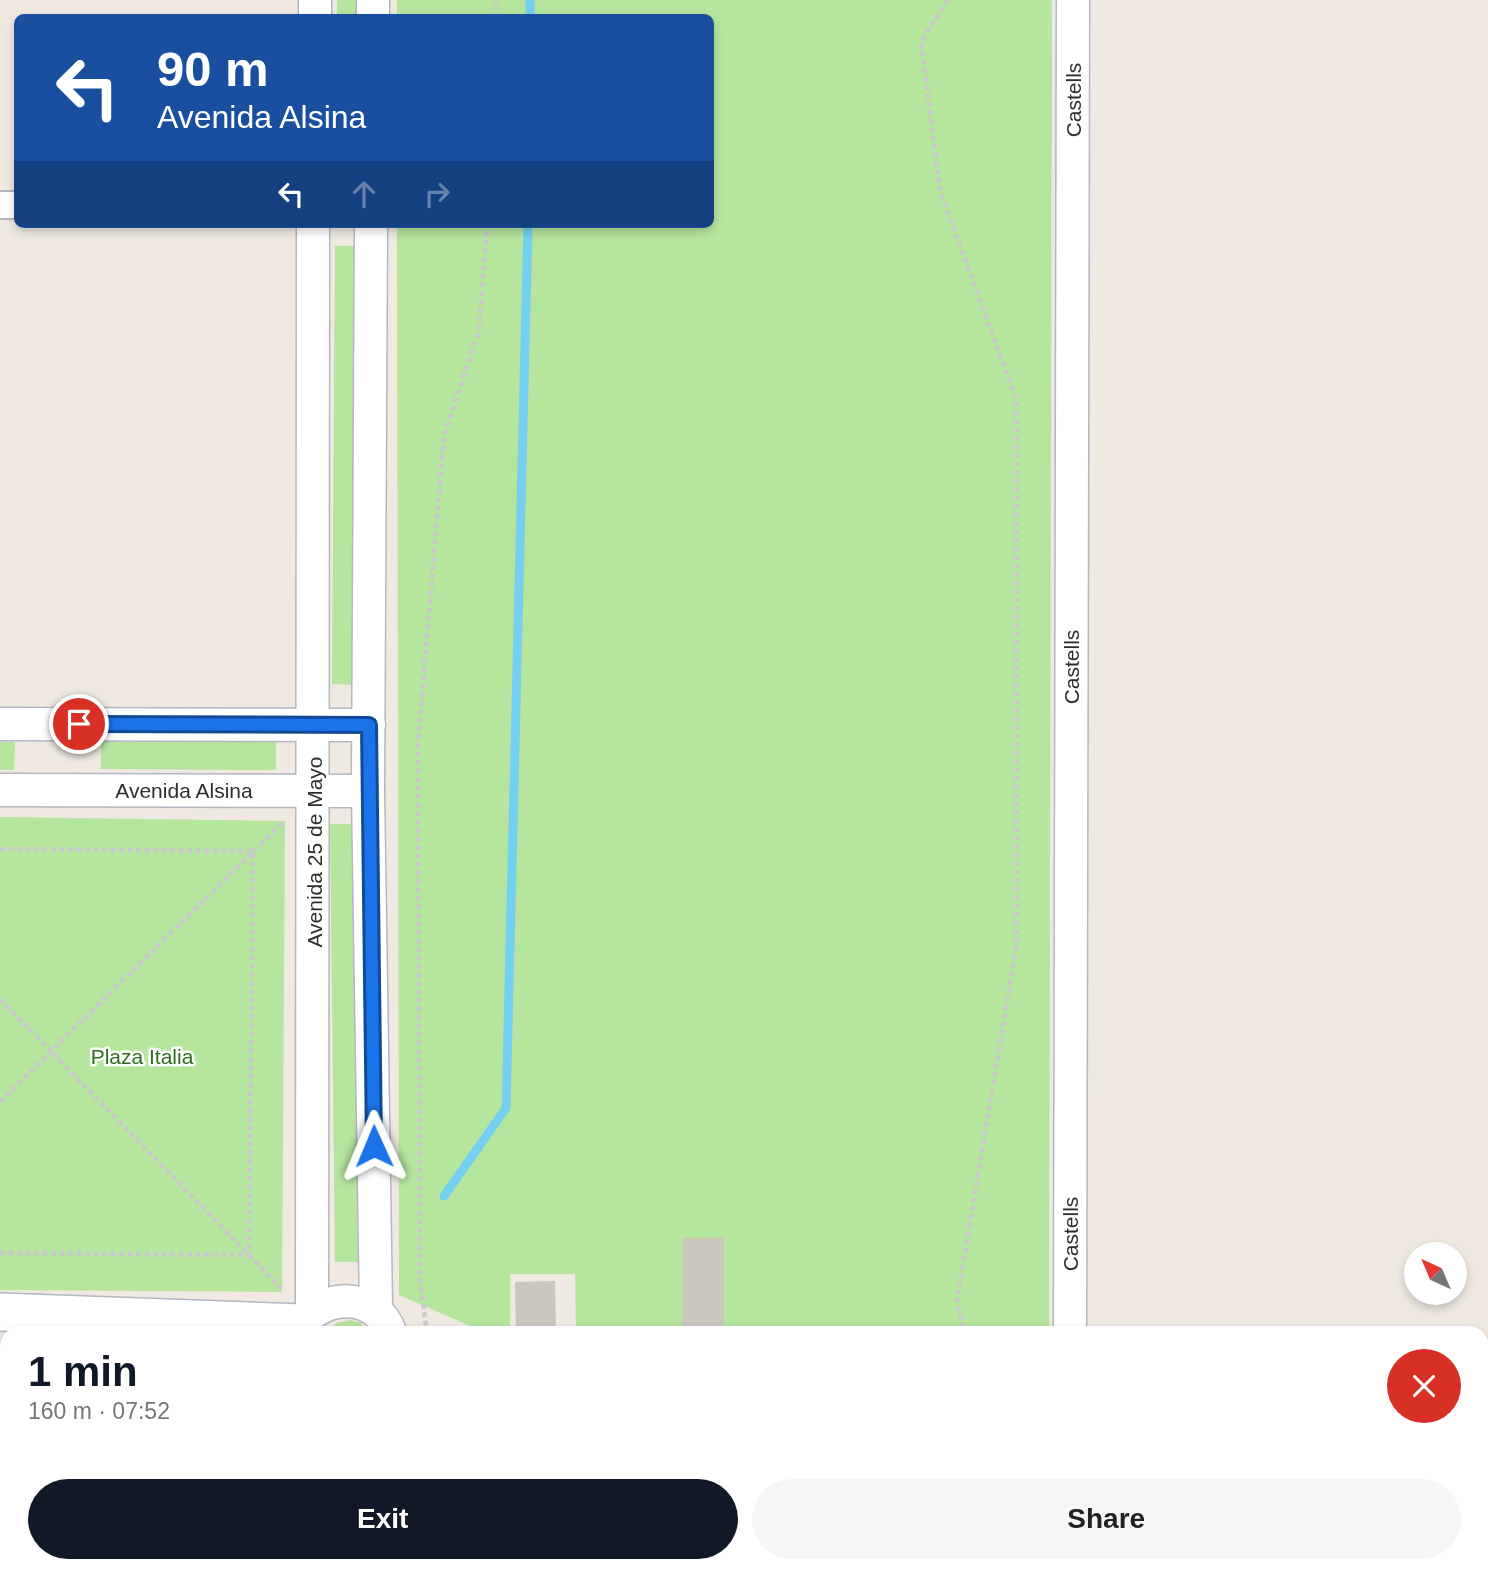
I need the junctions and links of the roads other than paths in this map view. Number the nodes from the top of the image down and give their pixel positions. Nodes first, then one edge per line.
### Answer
1 (1073, 0) edge
2 (313, 228) edge
3 (371, 228) edge
4 (0, 724) edge
5 (314, 725) junction
6 (369, 725) junction
7 (0, 790) edge
8 (314, 791) junction
9 (368, 791) junction
10 (0, 1312) edge
11 (305, 1321) edge
12 (384, 1322) edge
13 (1070, 1326) edge

1 - 13 street, Castells
2 - 5 street, Avenida 25 de Mayo
3 - 6 street
4 - 5 street
5 - 6 street
5 - 8 street, Avenida 25 de Mayo
6 - 9 street
7 - 8 street, Avenida Alsina
8 - 9 street, Avenida Alsina
8 - 11 street, Avenida 25 de Mayo
9 - 12 street
10 - 11 main road
11 - 12 street

